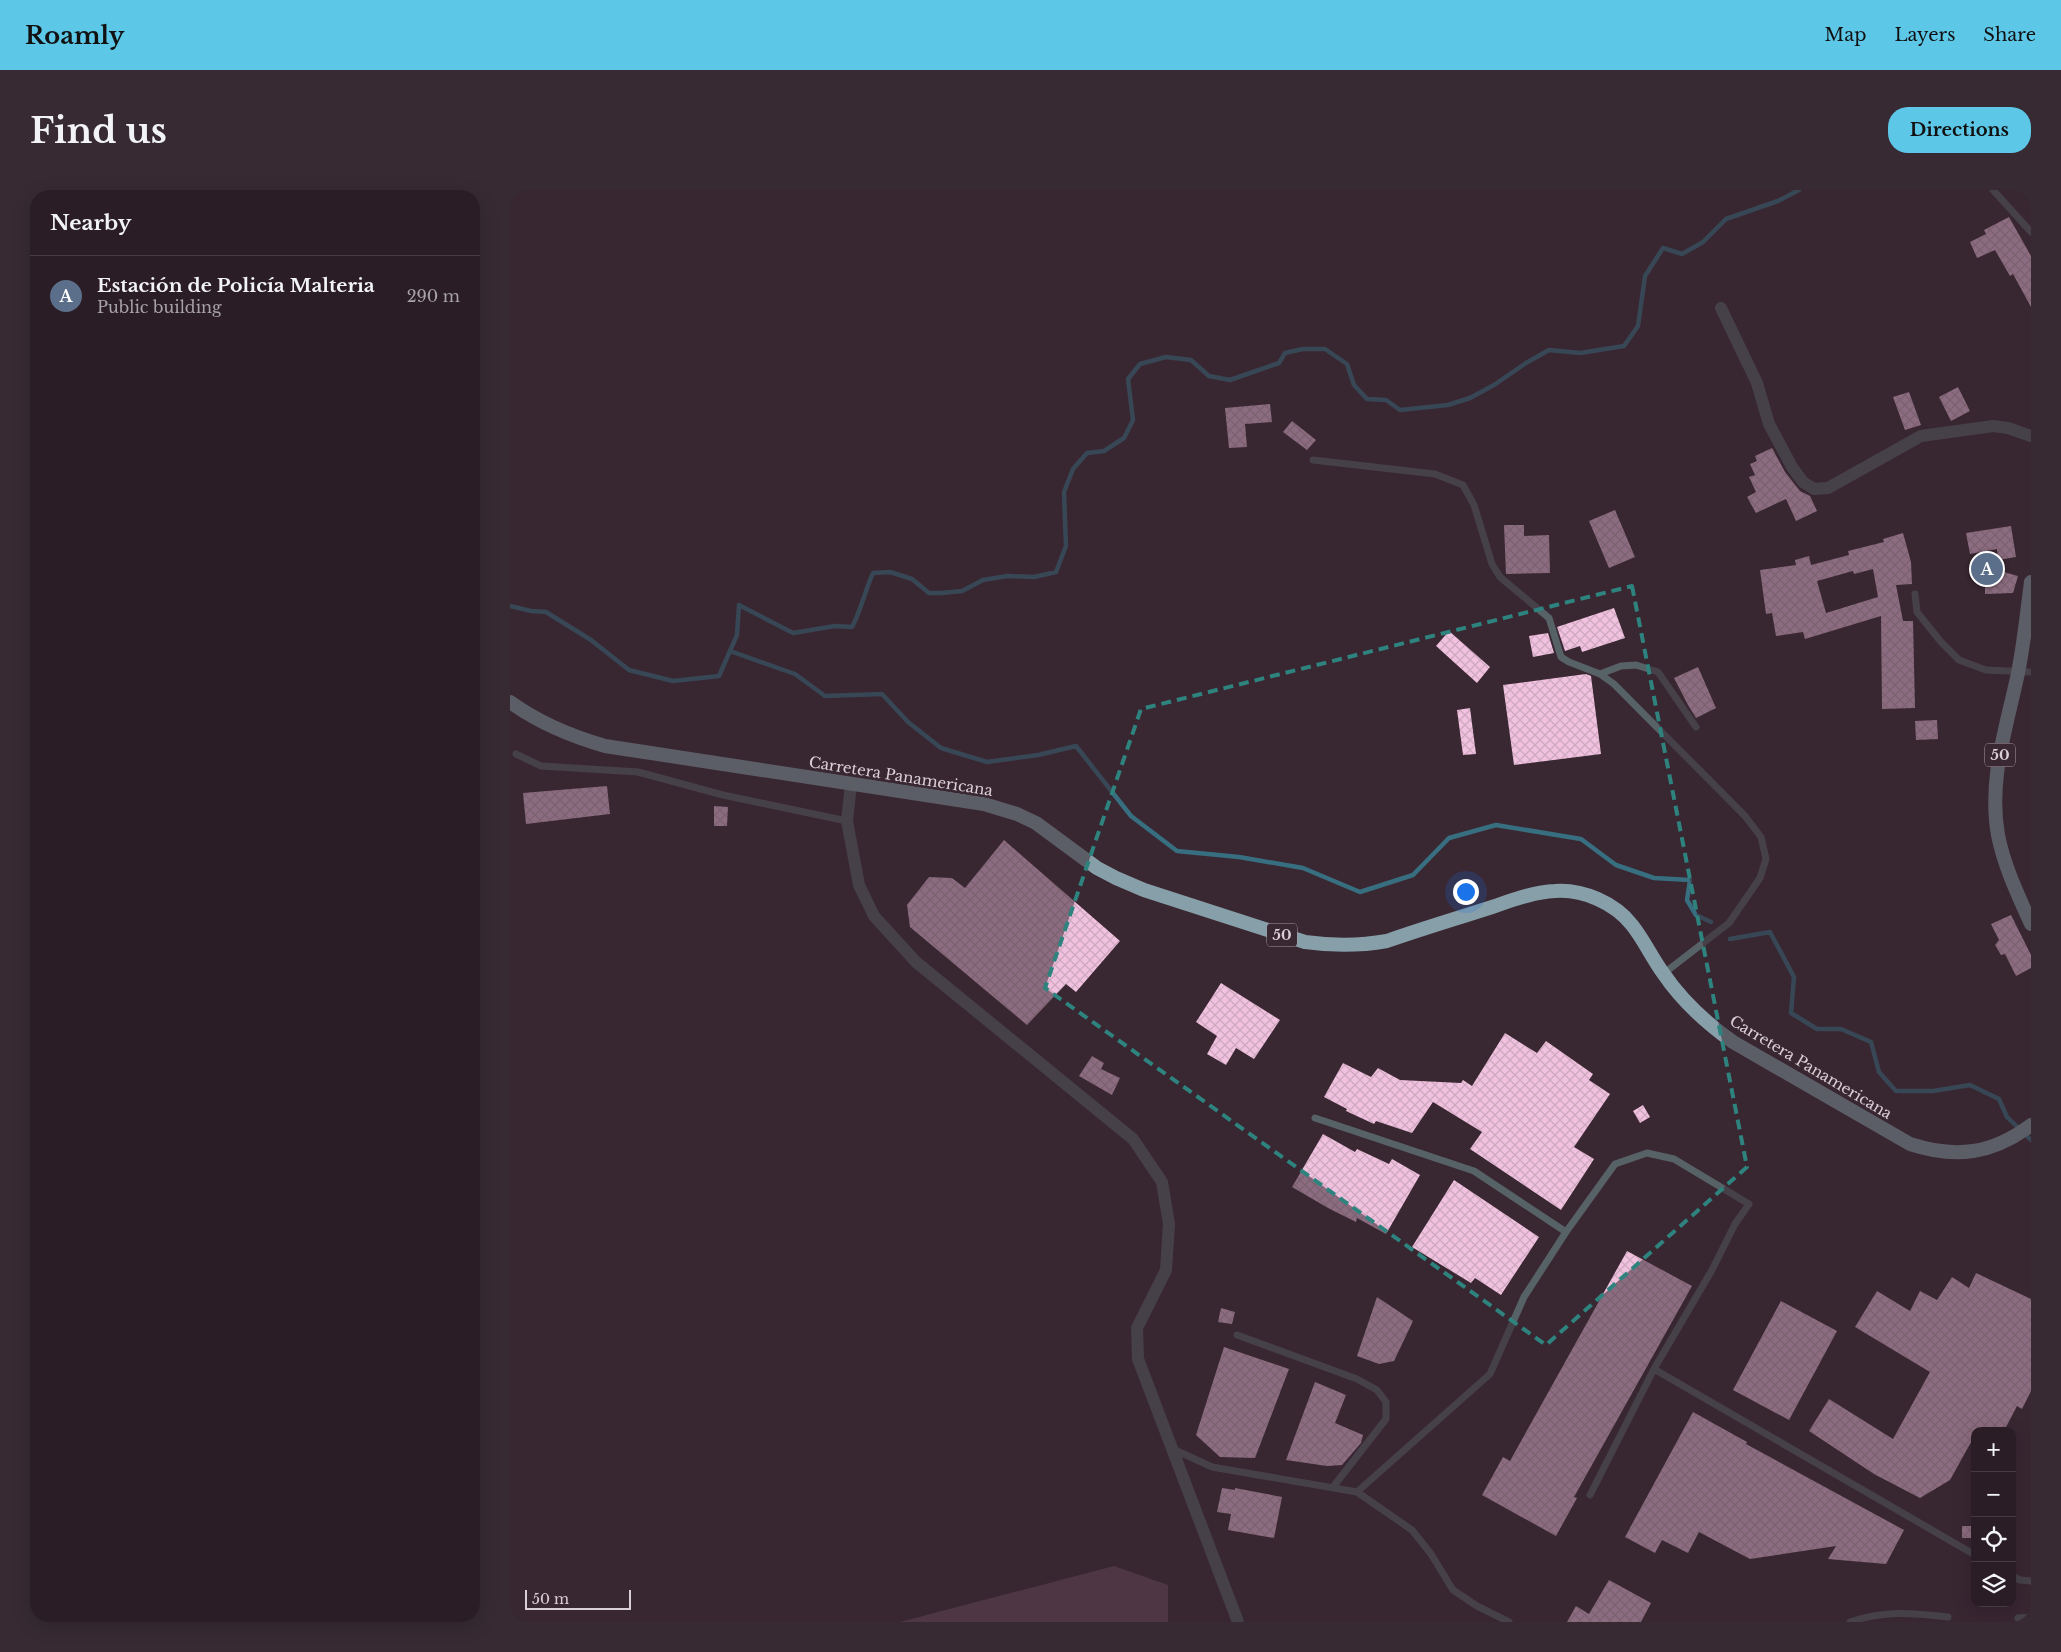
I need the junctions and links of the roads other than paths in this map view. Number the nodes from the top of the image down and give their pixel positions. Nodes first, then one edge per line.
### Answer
1 (1993, 190) edge
2 (2031, 232) edge
3 (1721, 308) dead end
4 (2031, 436) edge
5 (1313, 460) dead end
6 (2031, 582) edge
7 (1914, 594) dead end
8 (2025, 672) edge
9 (1600, 674) junction
10 (510, 702) edge
11 (1696, 727) dead end
12 (516, 754) dead end
13 (851, 784) junction
14 (847, 821) junction
15 (2031, 924) edge
16 (1663, 974) junction
17 (1315, 1118) dead end
18 (2031, 1126) edge
19 (1566, 1232) junction
20 (1237, 1335) dead end
21 (1654, 1369) junction
22 (1172, 1449) junction
23 (1333, 1487) junction
24 (1357, 1492) junction
25 (1590, 1495) dead end
26 (1971, 1553) edge
27 (2016, 1578) edge
28 (2031, 1581) edge
29 (1948, 1616) dead end
30 (2031, 1617) edge
31 (2018, 1618) dead end
32 (1238, 1622) edge
33 (1509, 1622) edge
34 (1850, 1622) edge

1 - 2 lane
3 - 4 street
5 - 9 lane
6 - 8 highway, 50
7 - 8 lane
8 - 15 highway, 50
9 - 11 lane
9 - 16 lane
10 - 13 highway, Carretera Panamericana / 50
12 - 14 lane
13 - 14 street
13 - 16 highway, Carretera Panamericana / 50
14 - 22 street
16 - 18 highway, Carretera Panamericana / 50
17 - 19 lane
19 - 21 lane
19 - 24 lane
20 - 23 lane
21 - 25 lane
21 - 26 lane
22 - 23 lane
22 - 32 street
23 - 24 lane
24 - 33 lane
27 - 28 lane
29 - 34 lane
30 - 31 lane

